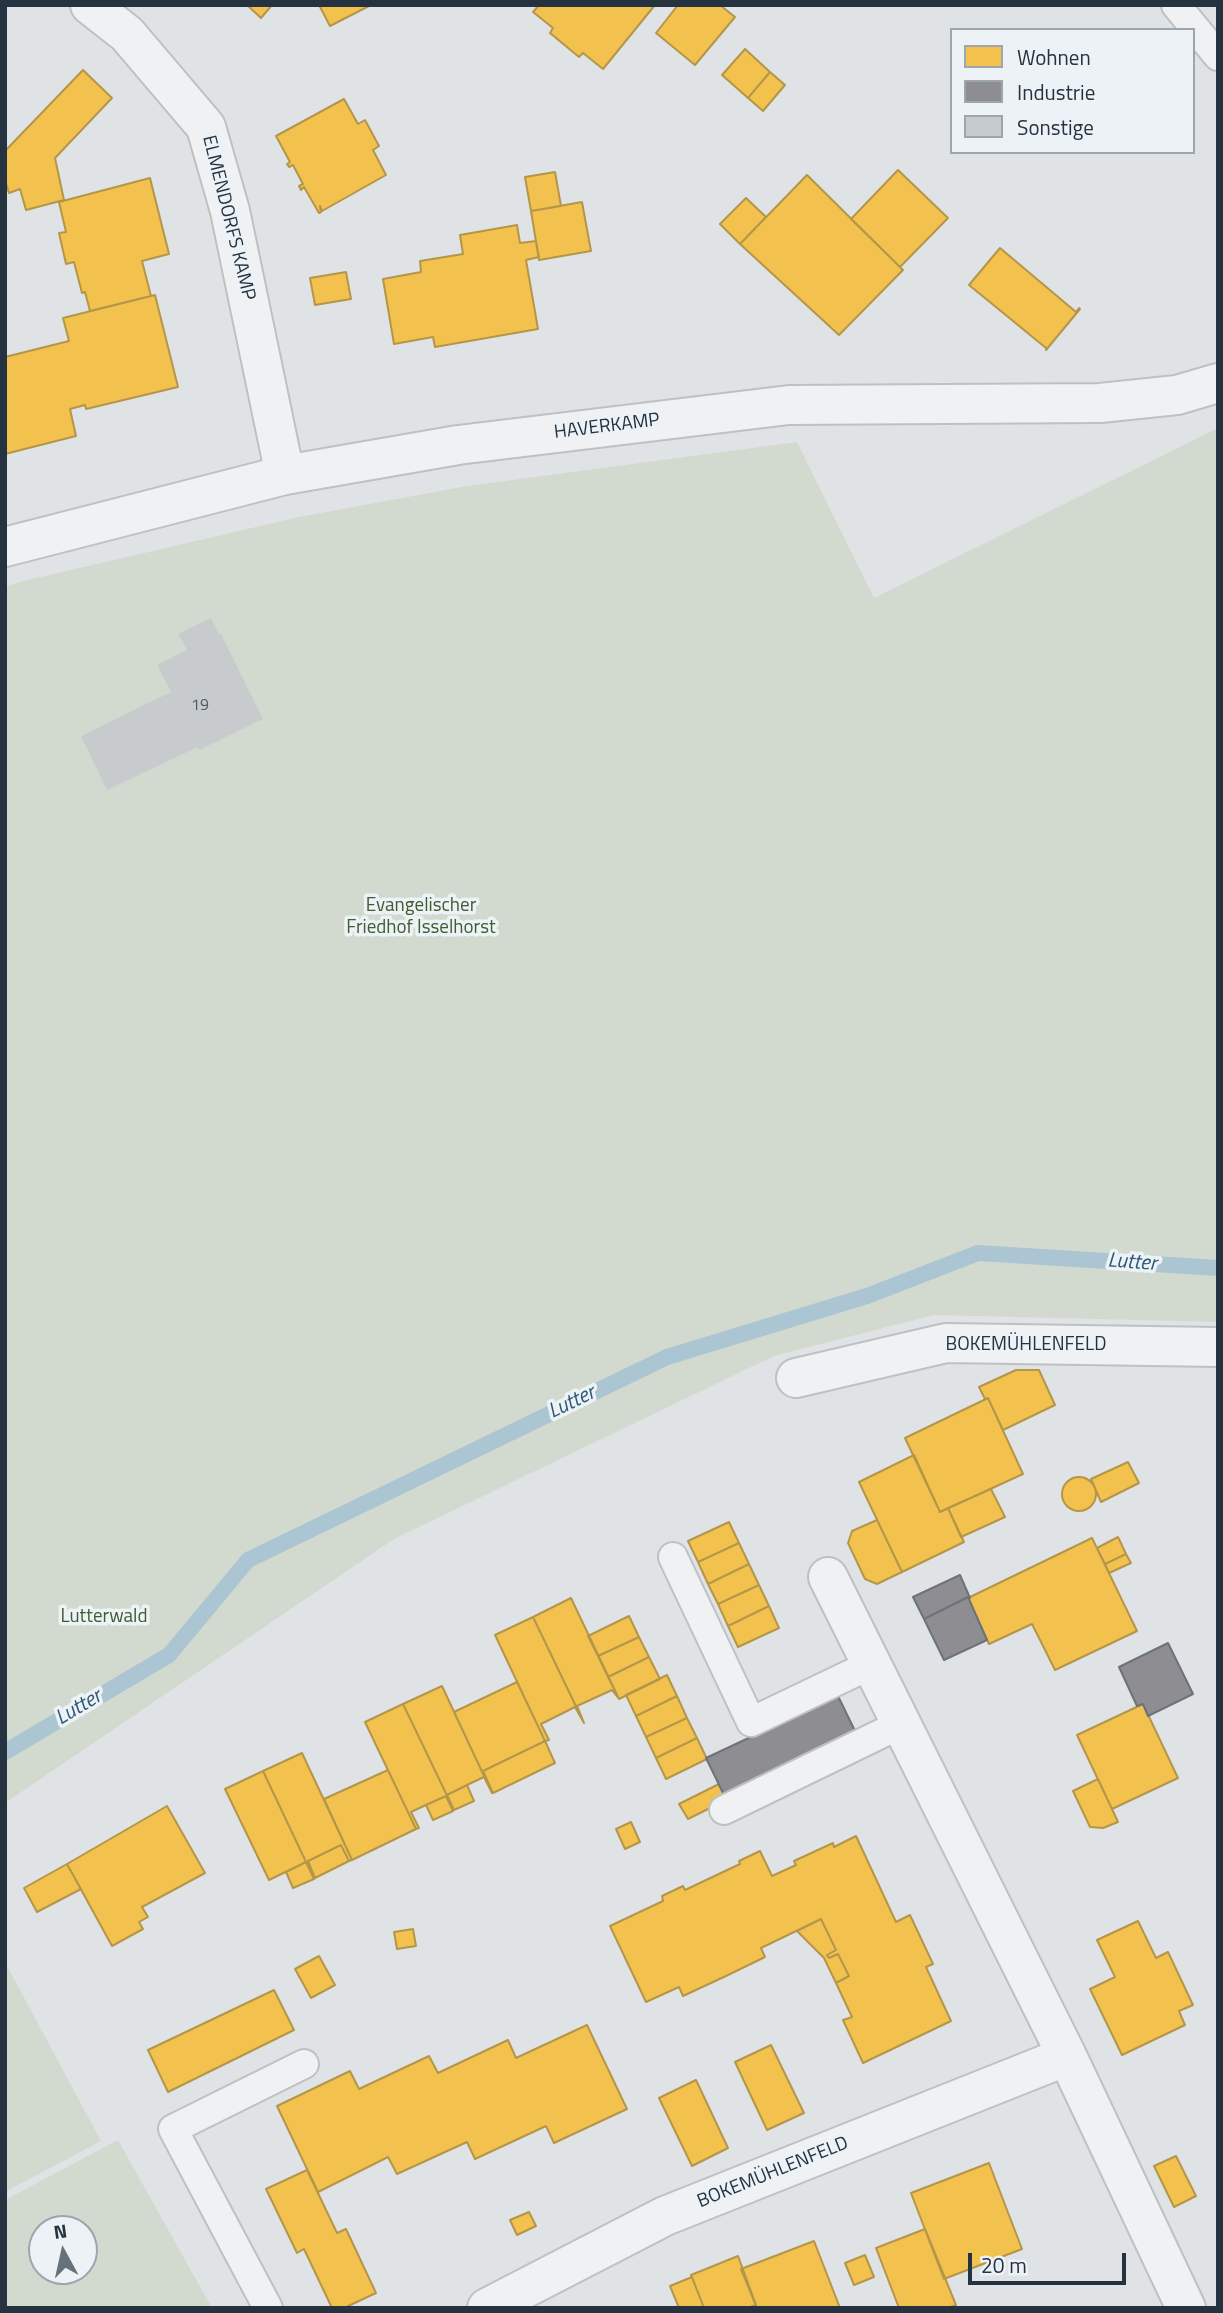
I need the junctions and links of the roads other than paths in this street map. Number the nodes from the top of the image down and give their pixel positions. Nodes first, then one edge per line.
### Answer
1 (90, 5) edge
2 (1176, 5) edge
3 (1195, 28) edge
4 (1195, 29) edge
5 (1218, 57) edge
6 (1218, 383) edge
7 (285, 475) junction
8 (5, 547) edge
9 (1218, 1348) edge
10 (796, 1378) dead end
11 (673, 1558) dead end
12 (828, 1577) dead end
13 (870, 1665) junction
14 (901, 1724) junction
15 (724, 1810) dead end
16 (1067, 2056) junction
17 (304, 2064) dead end
18 (268, 2308) edge
19 (487, 2308) edge
20 (1186, 2308) edge

1 - 7 street, ELMENDORFS KAMP
2 - 3 lane
4 - 5 lane
6 - 7 street, HAVERKAMP
7 - 8 street, HAVERKAMP
9 - 10 street, BOKEMÜHLENFELD
11 - 13 lane
12 - 13 street
13 - 14 street
14 - 15 lane
14 - 16 street
16 - 19 street, BOKEMÜHLENFELD
16 - 20 street
17 - 18 lane

